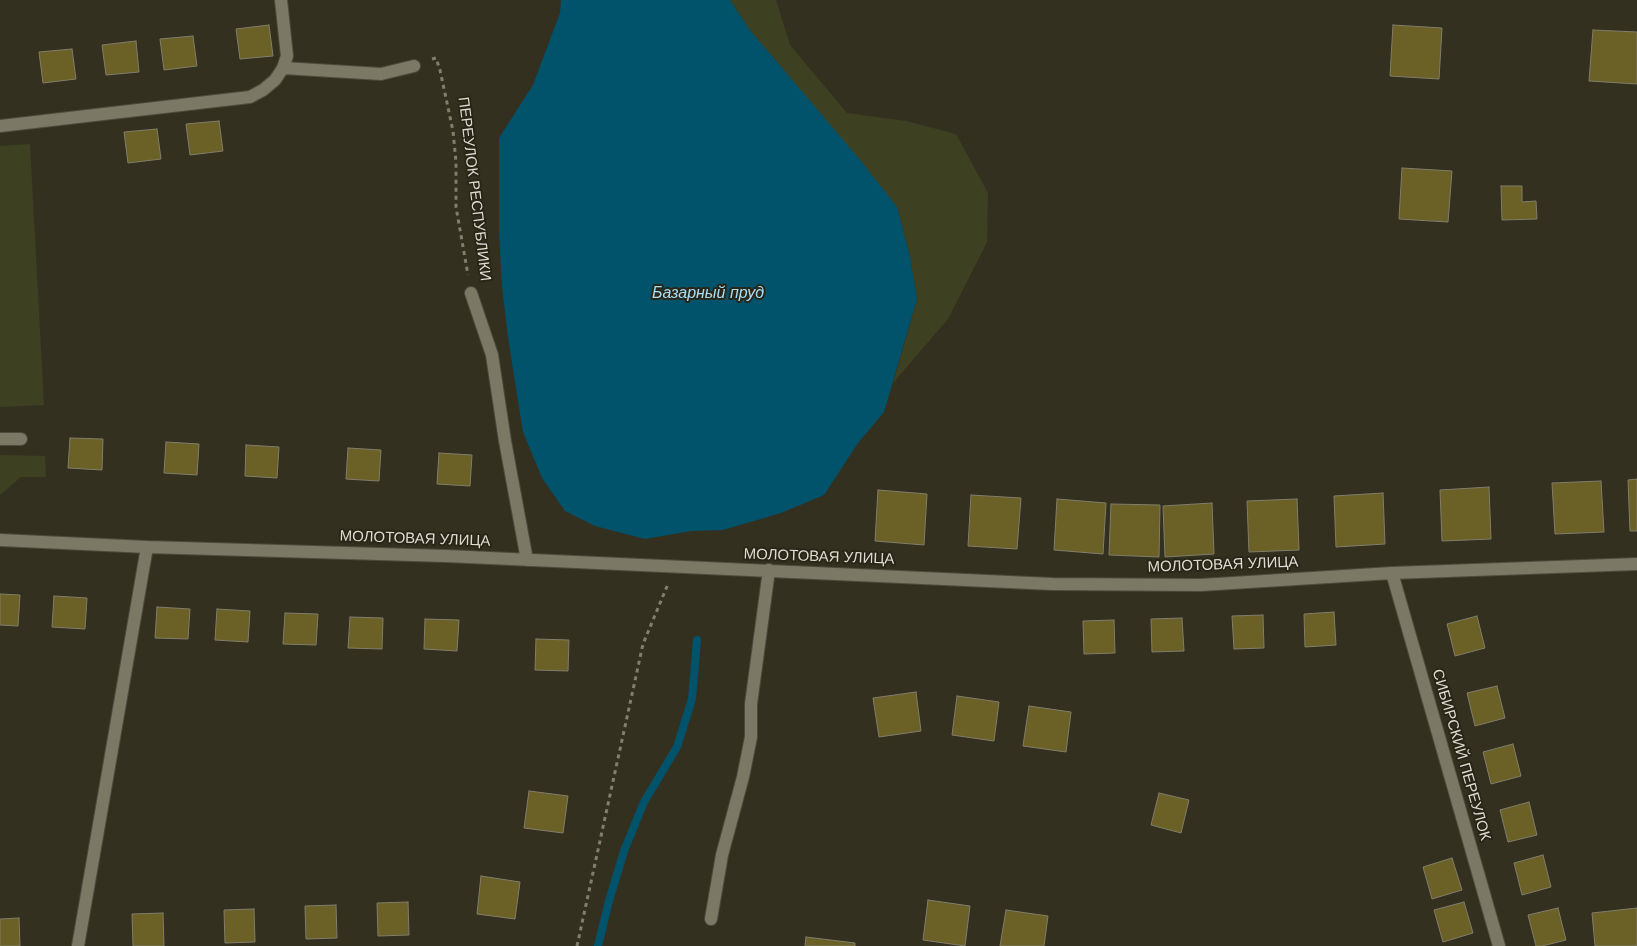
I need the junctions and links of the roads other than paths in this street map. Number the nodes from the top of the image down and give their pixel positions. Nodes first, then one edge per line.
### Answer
1 (281, 0) edge
2 (414, 66) road end
3 (283, 68) junction
4 (0, 126) edge
5 (471, 293) road end
6 (21, 439) dead end
7 (0, 440) edge
8 (0, 540) edge
9 (147, 547) junction
10 (526, 560) junction
11 (1637, 564) edge
12 (769, 570) junction
13 (1392, 573) junction
14 (711, 919) dead end
15 (78, 946) edge
16 (1499, 946) edge

1 - 3 street
2 - 3 street
3 - 4 street
5 - 10 street, ПЕРЕУЛОК РЕСПУБЛИКИ
6 - 7 street
8 - 9 street, МОЛОТОВАЯ УЛИЦА
9 - 10 street, МОЛОТОВАЯ УЛИЦА
9 - 15 street
10 - 12 street, МОЛОТОВАЯ УЛИЦА
11 - 13 street, МОЛОТОВАЯ УЛИЦА
12 - 13 street, МОЛОТОВАЯ УЛИЦА
12 - 14 street
13 - 16 street, СИБИРСКИЙ ПЕРЕУЛОК

